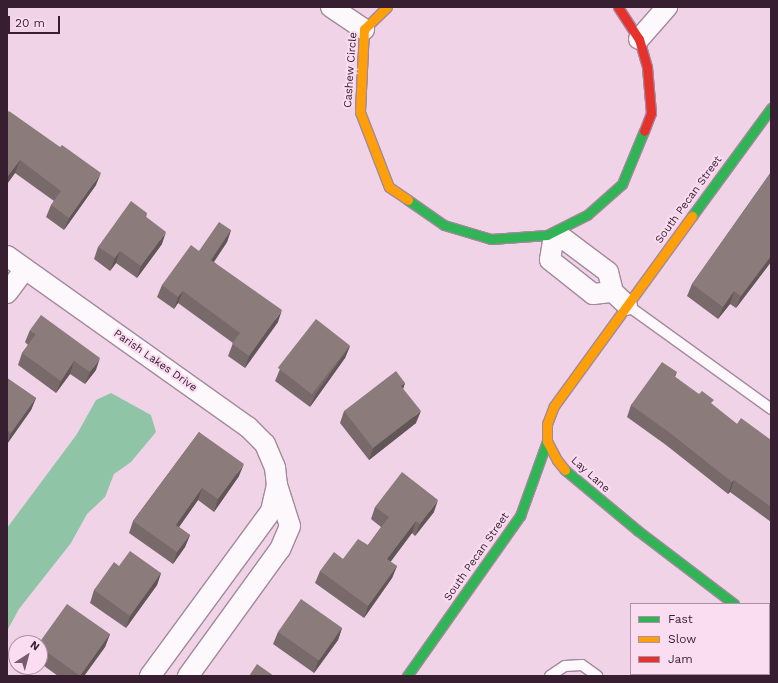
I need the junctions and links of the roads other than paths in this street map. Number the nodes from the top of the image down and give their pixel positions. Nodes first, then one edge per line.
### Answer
1 (331, 7) edge
2 (387, 7) edge
3 (618, 7) edge
4 (667, 7) edge
5 (364, 29) junction
6 (639, 39) junction
7 (771, 108) edge
8 (550, 238) junction
9 (7, 256) edge
10 (25, 269) junction
11 (7, 293) edge
12 (620, 299) junction
13 (771, 409) edge
14 (547, 441) junction
15 (277, 485) junction
16 (733, 603) edge
17 (150, 676) edge
18 (188, 676) edge
19 (407, 676) edge
20 (550, 676) edge
21 (596, 676) edge

1 - 5 street
2 - 5 street, Cashew Circle
3 - 6 street, Cashew Circle
4 - 6 street
5 - 8 street, Cashew Circle
6 - 8 street, Cashew Circle
7 - 12 street, South Pecan Street
8 - 12 street
8 - 12 street
9 - 10 street, Parish Lakes Drive
10 - 11 street
10 - 15 street, Parish Lakes Drive
12 - 13 lane
12 - 14 street
14 - 16 street, Lay Lane
14 - 19 street, South Pecan Street
15 - 17 street, Parish Lakes Drive
15 - 18 street, Parish Lakes Drive
20 - 21 lane

